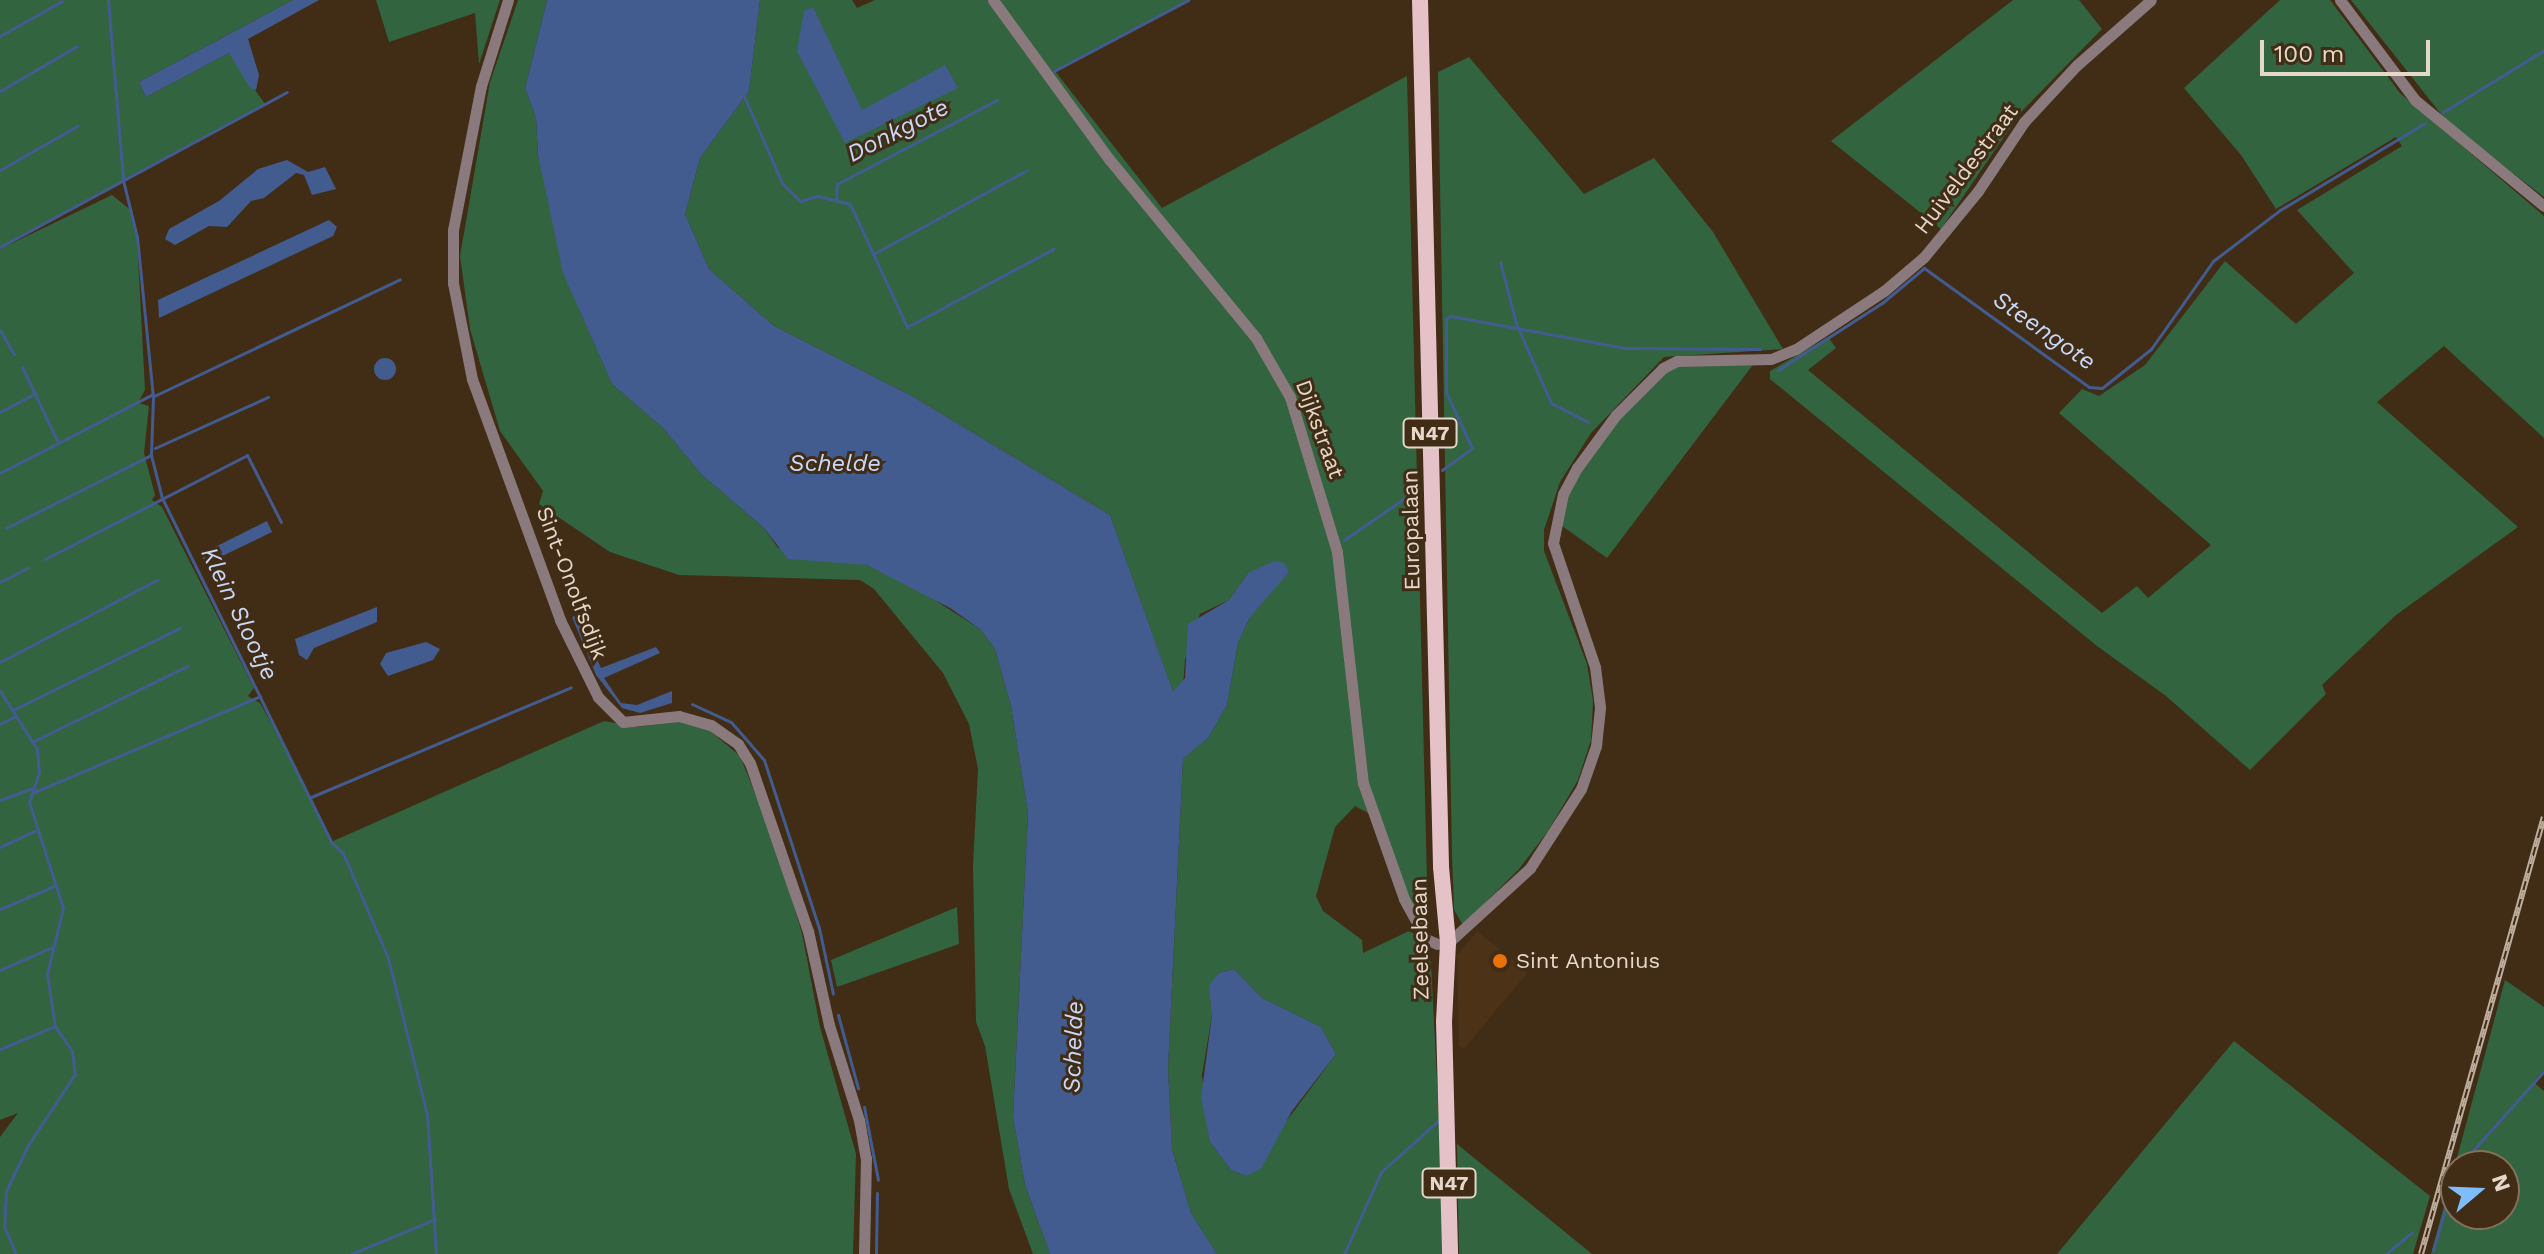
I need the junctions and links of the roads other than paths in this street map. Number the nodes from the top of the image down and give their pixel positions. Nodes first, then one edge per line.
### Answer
1 (508, 0) edge
2 (993, 0) edge
3 (1420, 0) edge
4 (2151, 0) edge
5 (2340, 0) edge
6 (2544, 206) edge
7 (1441, 867) joint
8 (1443, 944) junction
9 (864, 1254) edge
10 (1450, 1254) edge

1 - 9 street, Sint-Onolfsdijk
2 - 8 street, Dijkstraat
3 - 7 main road, Europalaan / N47
4 - 8 street, Huiveldestraat
5 - 6 street
7 - 8 main road, Zeelsebaan / N47
8 - 10 main road, Zeelsebaan / N47

